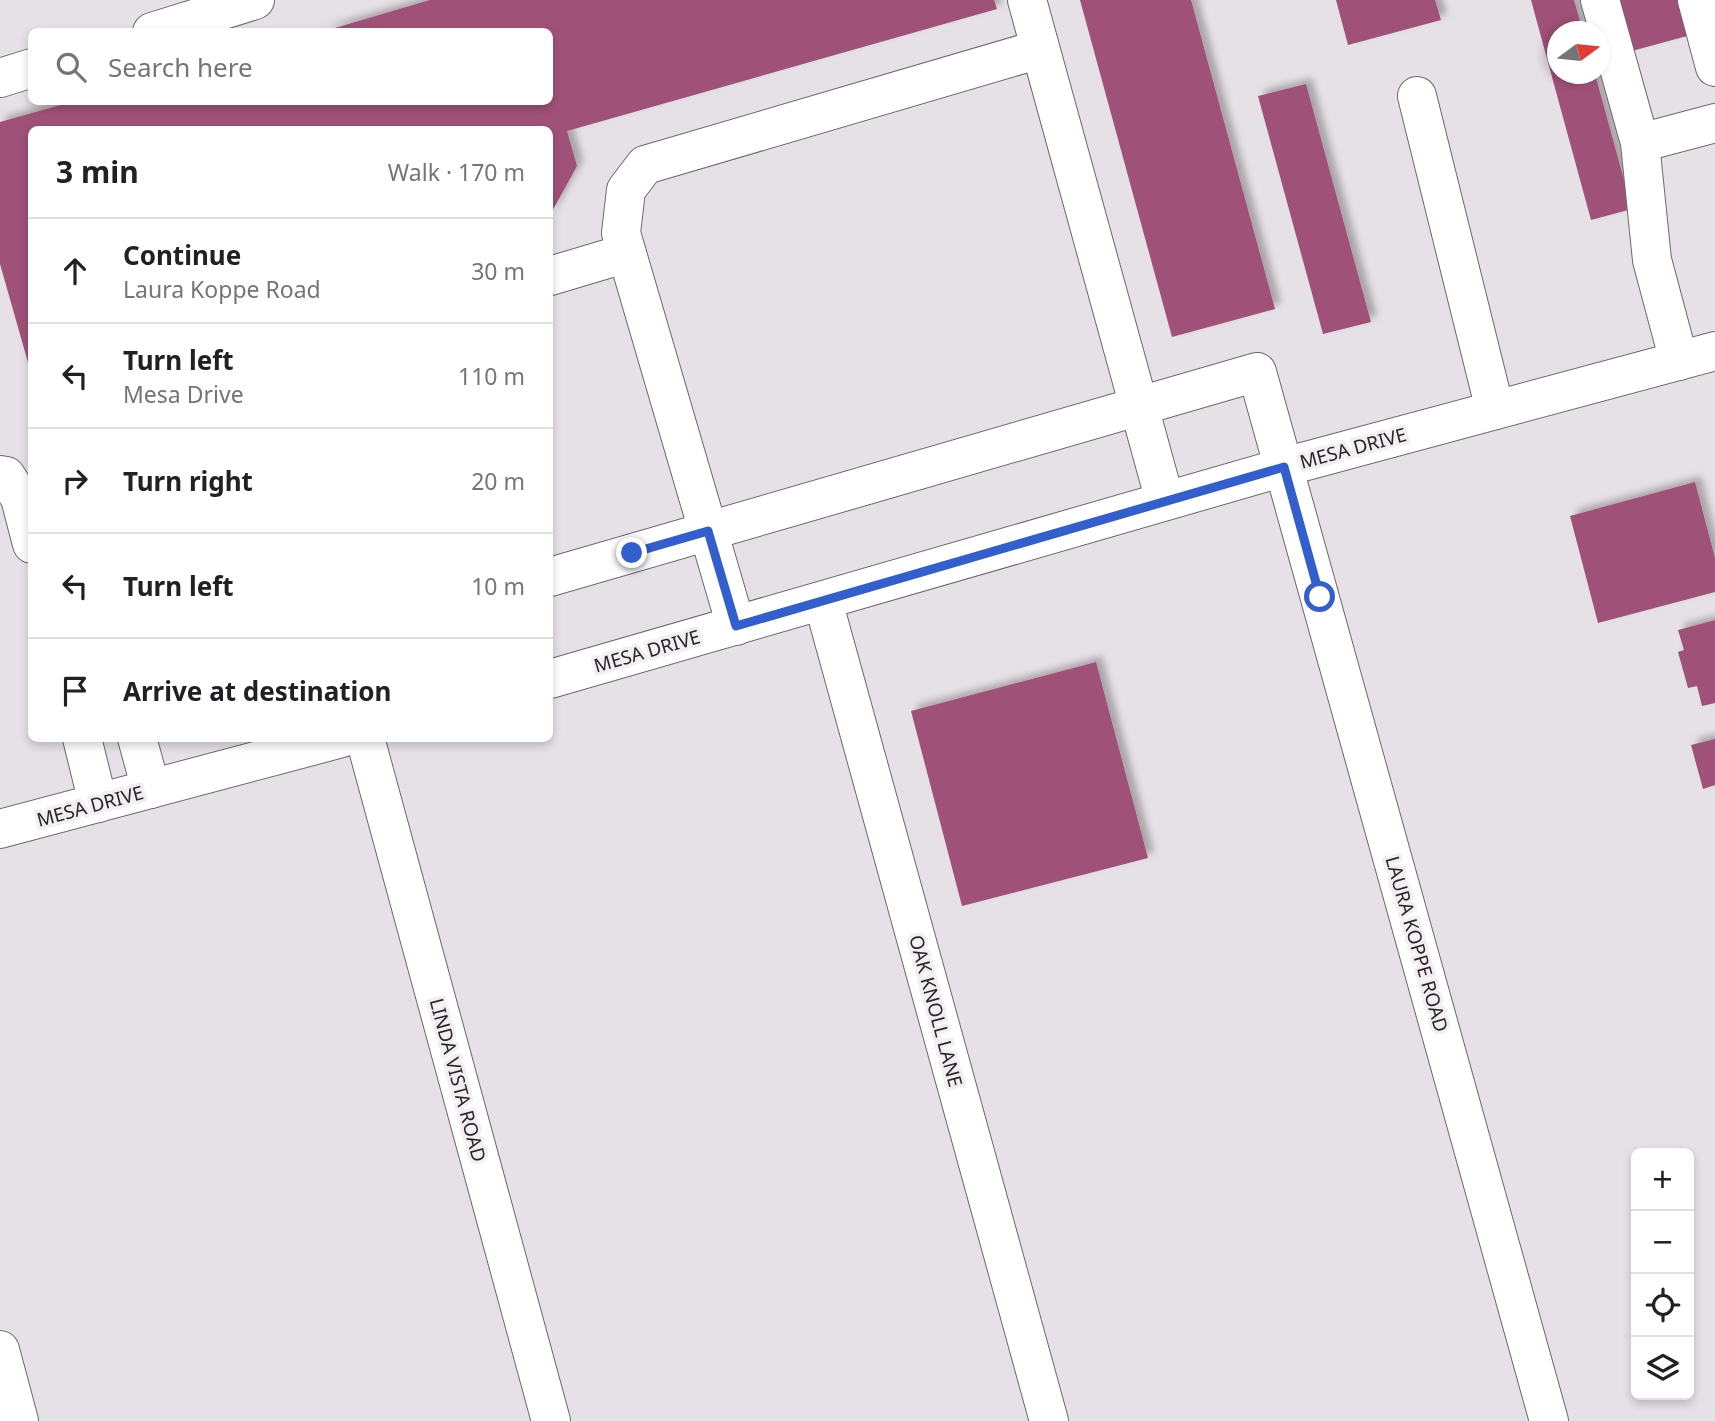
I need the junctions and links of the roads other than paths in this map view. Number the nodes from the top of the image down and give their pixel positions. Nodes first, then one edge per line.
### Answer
1 (256, 0) edge
2 (1027, 0) edge
3 (1600, 0) edge
4 (1697, 0) edge
5 (165, 28) edge
6 (1040, 49) junction
7 (1715, 66) edge
8 (28, 69) edge
9 (0, 78) edge
10 (1417, 96) dead end
11 (1715, 122) edge
12 (1640, 143) junction
13 (627, 254) junction
14 (553, 275) edge
15 (1715, 351) edge
16 (1679, 361) junction
17 (1139, 407) junction
18 (1495, 410) junction
19 (1284, 467) junction
20 (0, 475) edge
21 (1165, 501) junction
22 (28, 529) edge
23 (708, 531) junction
24 (553, 577) edge
25 (823, 601) junction
26 (736, 626) junction
27 (553, 678) edge
28 (83, 742) edge
29 (138, 742) edge
30 (327, 742) edge
31 (366, 742) edge
32 (151, 789) junction
33 (99, 803) junction
34 (0, 830) edge
35 (0, 1350) edge
36 (19, 1421) edge
37 (551, 1421) edge
38 (1049, 1421) edge
39 (1549, 1421) edge

1 - 5 street
2 - 6 street
3 - 12 street
4 - 7 street
6 - 13 street
6 - 17 street
8 - 9 street
10 - 18 street
11 - 12 street
12 - 16 street
13 - 14 street
13 - 23 street
15 - 16 street, MESA DRIVE
16 - 18 street, MESA DRIVE
17 - 19 street, LAURA KOPPE ROAD
17 - 21 street
17 - 23 street
18 - 19 street, MESA DRIVE
19 - 21 street, MESA DRIVE
19 - 39 street, LAURA KOPPE ROAD
20 - 22 street
21 - 25 street, MESA DRIVE
23 - 24 street
23 - 26 street
25 - 26 street, MESA DRIVE
25 - 38 street, OAK KNOLL LANE
26 - 27 street, MESA DRIVE
28 - 33 street
29 - 32 street
30 - 32 street, MESA DRIVE
31 - 37 street, LINDA VISTA ROAD
32 - 33 street, MESA DRIVE
33 - 34 street, MESA DRIVE
35 - 36 street

